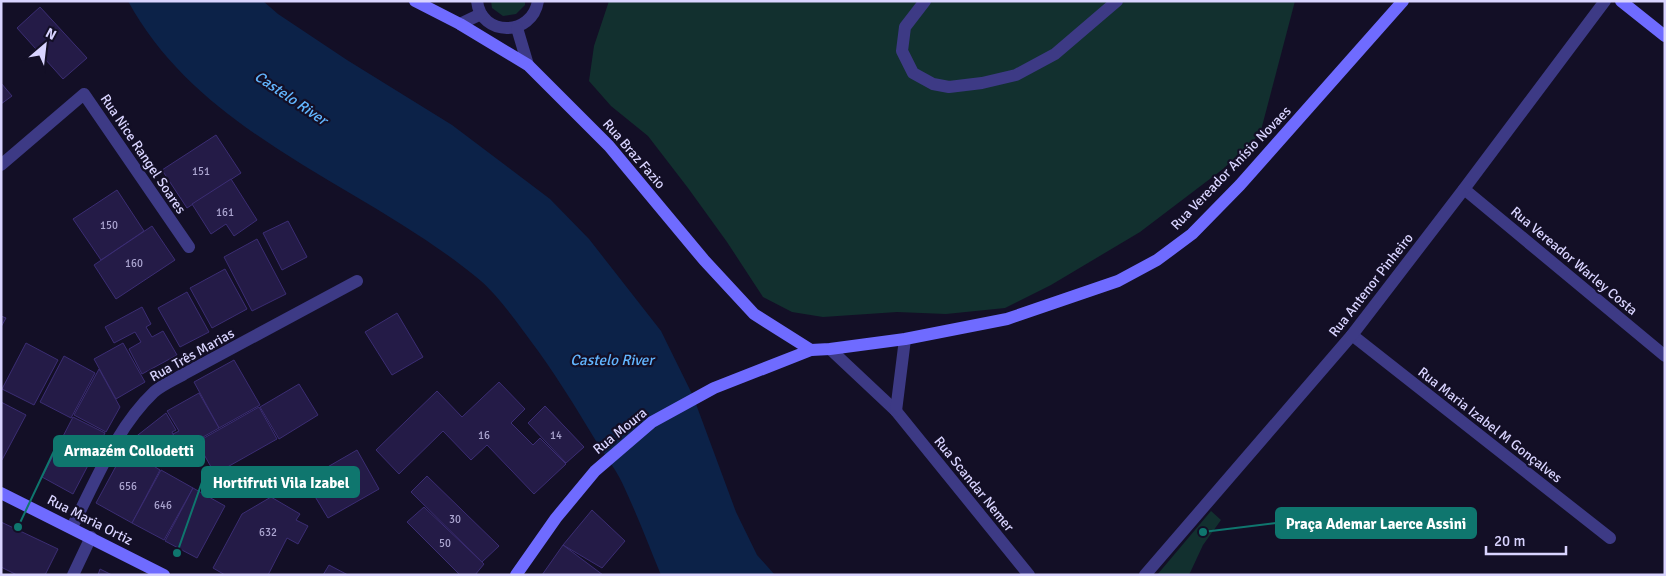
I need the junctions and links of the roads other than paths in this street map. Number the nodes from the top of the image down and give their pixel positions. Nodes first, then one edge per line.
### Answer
1 (416, 1) edge
2 (477, 1) edge
3 (538, 1) edge
4 (925, 1) edge
5 (1118, 1) edge
6 (1402, 1) edge
7 (1605, 1) edge
8 (1621, 1) edge
9 (481, 14) junction
10 (460, 24) junction
11 (517, 28) junction
12 (1665, 36) edge
13 (528, 65) junction
14 (1, 164) edge
15 (1464, 189) junction
16 (189, 247) dead end
17 (357, 281) dead end
18 (1352, 335) junction
19 (904, 339) junction
20 (830, 349) junction
21 (811, 350) junction
22 (1665, 356) edge
23 (896, 411) junction
24 (1, 492) edge
25 (72, 527) junction
26 (91, 537) junction
27 (1610, 538) dead end
28 (73, 575) edge
29 (164, 575) edge
30 (516, 575) edge
31 (1030, 575) edge
32 (1145, 575) edge

1 - 10 main road, Rua Braz Fazio
2 - 9 street
3 - 11 street
4 - 5 street
6 - 19 main road, Rua Vereador Anísio Novaes
7 - 15 street, Rua Antenor Pinheiro
8 - 12 main road
9 - 10 street
9 - 11 street
10 - 13 main road, Rua Braz Fazio
11 - 13 street
13 - 21 main road, Rua Braz Fazio
14 - 16 street, Rua Nice Rangel Soares
15 - 18 street, Rua Antenor Pinheiro
15 - 22 street, Rua Vereador Warley Costa
17 - 25 street, Rua Três Marias
18 - 27 street, Rua Maria Izabel M Gonçalves
18 - 32 street, Rua Antenor Pinheiro
19 - 20 main road, Rua Vereador Anísio Novaes
19 - 23 street
20 - 21 main road, Rua Vereador Anísio Novaes
20 - 23 street, Rua Scandar Nemer
21 - 30 main road, Rua Moura
23 - 31 street, Rua Scandar Nemer
24 - 25 main road, Rua Maria Ortiz
25 - 26 main road, Rua Maria Ortiz
26 - 28 street
26 - 29 main road, Rua Maria Ortiz

